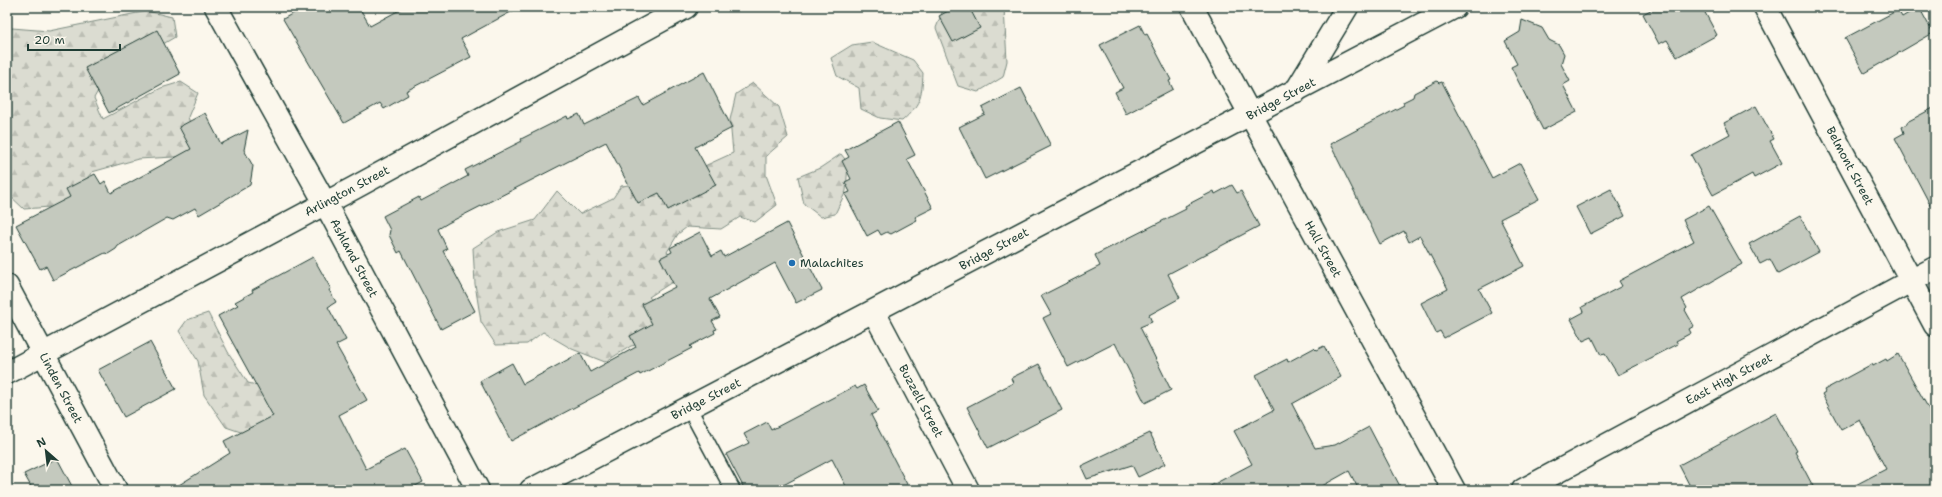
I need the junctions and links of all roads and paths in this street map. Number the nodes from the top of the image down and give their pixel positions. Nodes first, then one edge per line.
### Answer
1 (216, 7) edge
2 (686, 7) edge
3 (1192, 7) edge
4 (1347, 7) edge
5 (1456, 7) edge
6 (1765, 7) edge
7 (1296, 91) junction
8 (1250, 115) junction
9 (325, 203) junction
10 (1935, 268) edge
11 (1912, 281) junction
12 (7, 286) edge
13 (874, 312) junction
14 (1935, 325) edge
15 (43, 353) junction
16 (7, 373) edge
17 (689, 408) junction
18 (116, 490) edge
19 (478, 490) edge
20 (532, 490) edge
21 (733, 490) edge
22 (968, 490) edge
23 (1454, 490) edge
24 (1523, 490) edge

1 - 9 street, Ashland Street
2 - 9 street, Arlington Street
3 - 8 street, Hall Street
4 - 7 street
5 - 7 street, Bridge Street
6 - 11 street, Belmont Street
7 - 8 street, Bridge Street
8 - 13 street, Bridge Street
8 - 23 street, Hall Street
9 - 15 street, Arlington Street
9 - 19 street, Ashland Street
10 - 11 street, East High Street
11 - 14 street, Belmont Street
11 - 24 street, East High Street
12 - 15 street, Linden Street
13 - 17 street, Bridge Street
13 - 22 street, Buzzell Street
15 - 16 street, Arlington Street
15 - 18 street, Linden Street
17 - 20 street, Bridge Street
17 - 21 lane

